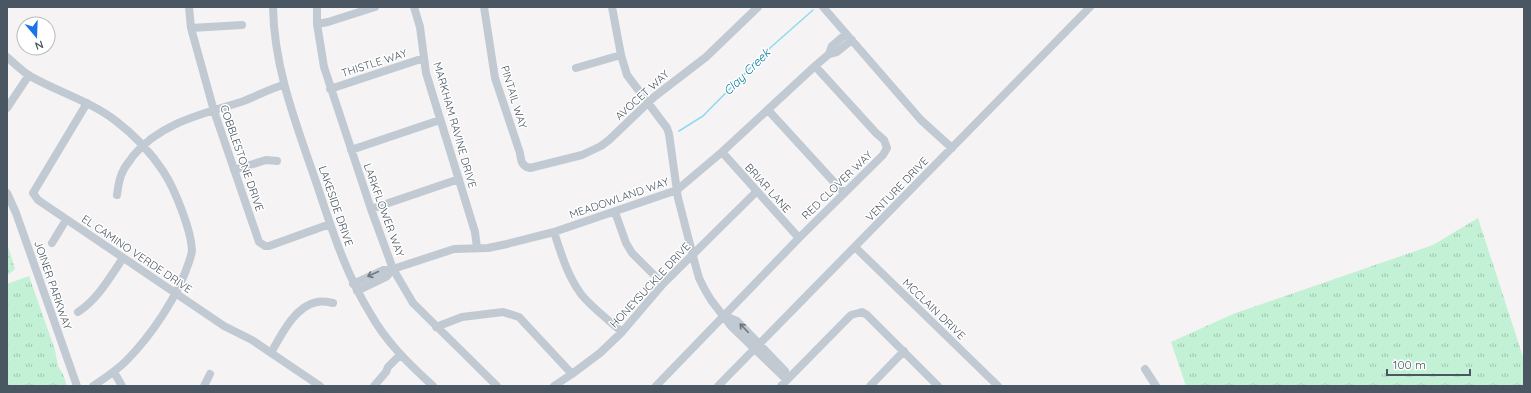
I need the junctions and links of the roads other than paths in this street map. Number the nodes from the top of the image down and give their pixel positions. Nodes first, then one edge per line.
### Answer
1 (189, 7) edge
2 (273, 7) edge
3 (317, 7) edge
4 (375, 7) edge
5 (414, 7) edge
6 (484, 7) edge
7 (612, 7) edge
8 (758, 7) edge
9 (823, 7) edge
10 (1090, 7) edge
11 (317, 24) junction
12 (242, 25) dead end
13 (191, 28) junction
14 (849, 37) junction
15 (621, 55) junction
16 (7, 56) edge
17 (424, 58) junction
18 (815, 66) junction
19 (576, 68) dead end
20 (29, 75) junction
21 (283, 85) junction
22 (330, 89) junction
23 (648, 102) junction
24 (88, 103) junction
25 (7, 108) edge
26 (768, 110) junction
27 (214, 111) junction
28 (440, 120) junction
29 (142, 146) junction
30 (952, 148) junction
31 (351, 150) junction
32 (722, 152) junction
33 (277, 161) dead end
34 (525, 167) joint
35 (234, 170) junction
36 (459, 179) junction
37 (677, 190) junction
38 (756, 192) junction
39 (7, 193) edge
40 (844, 193) junction
41 (117, 195) dead end
42 (371, 209) junction
43 (615, 212) junction
44 (66, 220) junction
45 (330, 224) junction
46 (554, 232) junction
47 (799, 238) junction
48 (52, 243) dead end
49 (855, 247) junction
50 (477, 248) junction
51 (693, 256) junction
52 (123, 258) junction
53 (393, 269) junction
54 (664, 284) junction
55 (355, 287) junction
56 (177, 293) junction
57 (333, 303) dead end
58 (78, 312) dead end
59 (724, 316) junction
60 (436, 327) junction
61 (622, 332) junction
62 (757, 347) junction
63 (904, 351) junction
64 (271, 353) junction
65 (402, 357) junction
66 (1145, 369) dead end
67 (114, 372) junction
68 (210, 374) dead end
69 (572, 374) junction
70 (786, 381) edge
71 (77, 386) edge
72 (93, 386) edge
73 (122, 386) edge
74 (204, 386) edge
75 (320, 386) edge
76 (374, 386) edge
77 (433, 386) edge
78 (497, 386) edge
79 (554, 386) edge
80 (656, 386) edge
81 (718, 386) edge
82 (870, 386) edge
83 (938, 386) edge
84 (998, 386) edge
85 (1156, 386) edge

1 - 13 street, COBBLESTONE DRIVE
2 - 21 street, LAKESIDE DRIVE
3 - 11 street, LARKFLOWER WAY
4 - 11 street
5 - 17 street, MARKHAM RAVINE DRIVE
6 - 34 street, PINTAIL WAY
7 - 15 street
8 - 23 street, AVOCET WAY
9 - 14 street
10 - 30 street, VENTURE DRIVE
11 - 22 street, LARKFLOWER WAY
12 - 13 street
13 - 27 street, COBBLESTONE DRIVE
14 - 18 street, MEADOWLAND WAY
14 - 30 street
15 - 19 street
15 - 23 street
16 - 20 street
17 - 22 street, THISTLE WAY
17 - 28 street, MARKHAM RAVINE DRIVE
18 - 26 street, MEADOWLAND WAY
18 - 40 street, RED CLOVER WAY
20 - 24 street
20 - 25 street
21 - 27 street
21 - 45 street, LAKESIDE DRIVE
22 - 31 street, LARKFLOWER WAY
23 - 34 street, AVOCET WAY
23 - 37 street
24 - 29 street
24 - 44 street, EL CAMINO VERDE DRIVE
26 - 32 street, MEADOWLAND WAY
26 - 40 street
27 - 29 street
27 - 35 street, COBBLESTONE DRIVE
28 - 31 street
28 - 36 street, MARKHAM RAVINE DRIVE
29 - 41 street
29 - 56 street
30 - 49 street, VENTURE DRIVE
31 - 42 street, LARKFLOWER WAY
32 - 37 street, MEADOWLAND WAY
32 - 38 street, BRIAR LANE
33 - 35 street
35 - 45 street, COBBLESTONE DRIVE
36 - 42 street
36 - 50 street, MARKHAM RAVINE DRIVE
37 - 43 street, MEADOWLAND WAY
37 - 51 street
38 - 47 street, BRIAR LANE
38 - 51 street, HONEYSUCKLE DRIVE
39 - 71 street, JOINER PARKWAY
40 - 47 street, RED CLOVER WAY
42 - 53 street, LARKFLOWER WAY
43 - 46 street, MEADOWLAND WAY
43 - 54 street
44 - 48 street
44 - 52 street, EL CAMINO VERDE DRIVE
45 - 55 street, LAKESIDE DRIVE
46 - 50 street, MEADOWLAND WAY
46 - 61 street
47 - 59 street, RED CLOVER WAY
49 - 62 street, VENTURE DRIVE
49 - 84 street, MCCLAIN DRIVE
50 - 53 street, MEADOWLAND WAY
51 - 54 street, HONEYSUCKLE DRIVE
51 - 59 street
52 - 56 street, EL CAMINO VERDE DRIVE
52 - 58 street
53 - 55 street, MEADOWLAND WAY
53 - 60 street, LARKFLOWER WAY
54 - 61 street, HONEYSUCKLE DRIVE
55 - 65 street, LAKESIDE DRIVE
56 - 64 street, EL CAMINO VERDE DRIVE
56 - 67 street
57 - 64 street
59 - 62 street
59 - 80 street
60 - 69 street
60 - 78 street, LARKFLOWER WAY
61 - 69 street, HONEYSUCKLE DRIVE
62 - 70 street
62 - 81 street, VENTURE DRIVE
63 - 70 street
63 - 82 street
63 - 83 street
64 - 75 street, EL CAMINO VERDE DRIVE
65 - 76 street
65 - 77 street, LAKESIDE DRIVE
66 - 85 street
67 - 72 street
67 - 73 street
68 - 74 street
69 - 79 street, HONEYSUCKLE DRIVE

